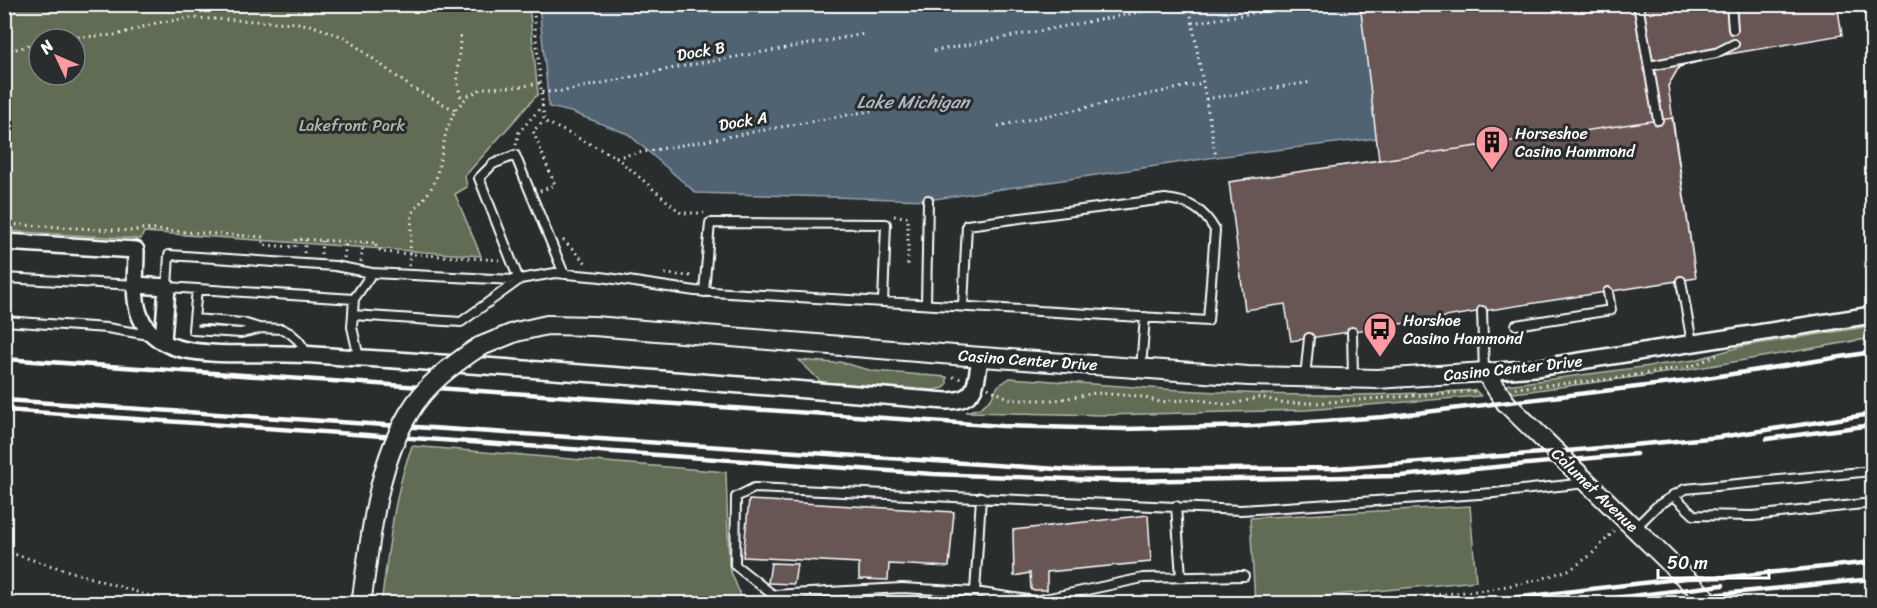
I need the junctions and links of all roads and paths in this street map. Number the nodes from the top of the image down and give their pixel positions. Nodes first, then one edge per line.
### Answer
1 (533, 4) edge
2 (1182, 4) edge
3 (1189, 4) edge
4 (1309, 4) edge
5 (1638, 4) edge
6 (1731, 4) edge
7 (1192, 23) junction
8 (1733, 29) dead end
9 (865, 34) dead end
10 (460, 36) dead end
11 (87, 37) edge
12 (1734, 44) dead end
13 (27, 45) edge
14 (4, 51) edge
15 (934, 51) dead end
16 (1649, 66) junction
17 (1311, 81) dead end
18 (1203, 82) junction
19 (541, 83) junction
20 (542, 92) junction
21 (1206, 99) junction
22 (462, 101) junction
23 (543, 105) junction
24 (455, 110) junction
25 (875, 110) dead end
26 (1658, 120) dead end
27 (544, 121) junction
28 (998, 126) dead end
29 (515, 155) junction
30 (616, 157) junction
31 (1216, 157) dead end
32 (540, 191) dead end
33 (927, 200) dead end
34 (713, 213) dead end
35 (885, 216) dead end
36 (4, 224) edge
37 (557, 235) dead end
38 (4, 242) edge
39 (346, 242) junction
40 (363, 243) junction
41 (410, 254) junction
42 (511, 261) junction
43 (589, 266) dead end
44 (344, 267) junction
45 (908, 267) dead end
46 (360, 270) junction
47 (696, 272) dead end
48 (372, 273) junction
49 (655, 273) dead end
50 (564, 274) junction
51 (409, 275) junction
52 (4, 278) edge
53 (519, 280) junction
54 (1681, 281) dead end
55 (136, 285) junction
56 (167, 287) junction
57 (197, 289) junction
58 (704, 292) junction
59 (1608, 292) dead end
60 (354, 299) junction
61 (882, 302) junction
62 (926, 304) junction
63 (963, 306) junction
64 (1482, 312) dead end
65 (353, 315) junction
66 (1872, 315) edge
67 (1145, 317) junction
68 (4, 321) edge
69 (1516, 325) dead end
70 (1352, 332) dead end
71 (158, 338) junction
72 (1309, 338) dead end
73 (1692, 343) junction
74 (1725, 352) dead end
75 (309, 355) junction
76 (980, 357) junction
77 (359, 358) junction
78 (1140, 368) junction
79 (1485, 372) junction
80 (1305, 377) junction
81 (1353, 378) junction
82 (1509, 388) dead end
83 (994, 390) dead end
84 (1476, 391) dead end
85 (1872, 471) edge
86 (1588, 483) junction
87 (1673, 495) junction
88 (981, 497) junction
89 (1872, 503) edge
90 (1176, 506) junction
91 (1630, 524) junction
92 (4, 551) edge
93 (1244, 576) dead end
94 (1181, 577) junction
95 (975, 592) junction
96 (176, 603) edge
97 (361, 603) edge
98 (1343, 603) edge
99 (1712, 603) edge

1 - 19 path
2 - 15 path
3 - 7 path
4 - 7 path
5 - 16 lane
6 - 8 lane
7 - 18 path
9 - 20 path, Dock B
10 - 22 path
11 - 24 path
12 - 16 lane
13 - 14 path
16 - 26 lane
17 - 21 path
18 - 21 path
18 - 28 path
19 - 20 path
19 - 22 path
20 - 23 path
21 - 31 path
22 - 24 path
23 - 27 path
23 - 29 path
24 - 41 path
25 - 30 path, Dock A
27 - 30 path
27 - 32 path
29 - 42 lane
29 - 50 lane
30 - 34 path
33 - 62 lane
35 - 45 path
36 - 39 path
37 - 43 path
38 - 55 street
39 - 40 path
39 - 44 path
40 - 41 path
40 - 46 path
41 - 42 path
41 - 51 path
42 - 53 lane
44 - 46 lane
44 - 56 lane
46 - 48 lane
47 - 49 path
48 - 51 lane
48 - 60 lane
50 - 53 lane
50 - 58 lane
51 - 53 lane
52 - 55 lane
53 - 65 lane
54 - 73 lane
55 - 56 street
55 - 71 street
56 - 57 lane
56 - 71 street
57 - 60 lane
57 - 75 lane
58 - 61 lane
58 - 61 lane
59 - 69 lane
60 - 65 lane
61 - 62 lane
62 - 63 lane
63 - 67 lane
63 - 67 lane
64 - 79 lane
65 - 77 lane
66 - 73 street, Casino Center Drive
67 - 78 lane
68 - 71 lane
70 - 81 lane
71 - 75 street
72 - 80 lane
73 - 79 street, Casino Center Drive
74 - 82 path
75 - 77 street
76 - 77 street
76 - 78 street, Casino Center Drive
76 - 97 street, Casino Center Drive, bridge
78 - 80 street, Casino Center Drive
79 - 81 street, Casino Center Drive
79 - 86 street, Calumet Avenue
80 - 81 street, Casino Center Drive
83 - 84 path
85 - 87 lane
86 - 90 lane
86 - 91 street, Calumet Avenue
87 - 89 lane
87 - 91 lane
88 - 90 lane
88 - 95 lane
88 - 95 lane
90 - 94 lane
91 - 98 path
91 - 99 street, Calumet Avenue
92 - 96 path
93 - 94 lane
94 - 95 lane

